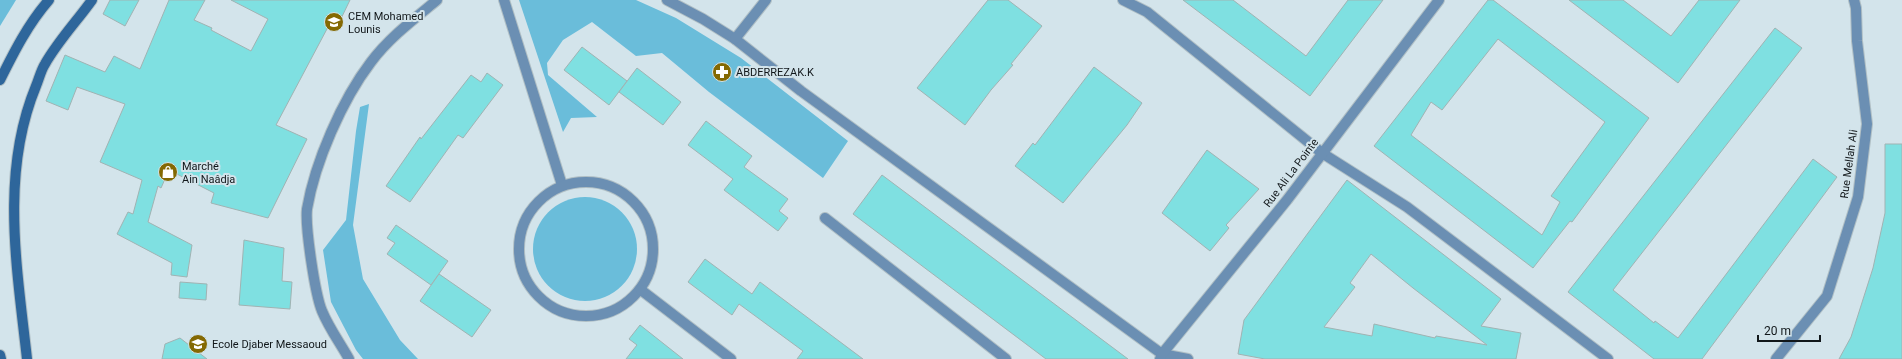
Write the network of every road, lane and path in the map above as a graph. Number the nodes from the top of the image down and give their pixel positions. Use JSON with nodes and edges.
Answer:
{"nodes":[{"id":1,"x":49,"y":0,"type":"edge"},
{"id":2,"x":92,"y":0,"type":"edge"},
{"id":3,"x":437,"y":0,"type":"edge"},
{"id":4,"x":504,"y":0,"type":"edge"},
{"id":5,"x":667,"y":0,"type":"edge"},
{"id":6,"x":766,"y":0,"type":"edge"},
{"id":7,"x":1123,"y":0,"type":"edge"},
{"id":8,"x":1439,"y":0,"type":"edge"},
{"id":9,"x":1854,"y":0,"type":"edge"},
{"id":10,"x":735,"y":39,"type":"junction"},
{"id":11,"x":0,"y":80,"type":"edge"},
{"id":12,"x":1322,"y":153,"type":"junction"},
{"id":13,"x":562,"y":184,"type":"junction"},
{"id":14,"x":825,"y":218,"type":"dead end"},
{"id":15,"x":641,"y":290,"type":"junction"},
{"id":16,"x":0,"y":355,"type":"edge"},
{"id":17,"x":1161,"y":356,"type":"edge"},
{"id":18,"x":1,"y":359,"type":"edge"},
{"id":19,"x":27,"y":359,"type":"edge"},
{"id":20,"x":348,"y":359,"type":"edge"},
{"id":21,"x":731,"y":359,"type":"edge"},
{"id":22,"x":1006,"y":359,"type":"edge"},
{"id":23,"x":1188,"y":359,"type":"edge"},
{"id":24,"x":1608,"y":359,"type":"edge"},
{"id":25,"x":1776,"y":359,"type":"edge"}],
"edges":[{"from":1,"to":11,"type":"main road"},
{"from":2,"to":19,"type":"main road"},
{"from":3,"to":20,"type":"street"},
{"from":4,"to":13,"type":"street"},
{"from":5,"to":10,"type":"street"},
{"from":6,"to":10,"type":"street"},
{"from":7,"to":12,"type":"street"},
{"from":8,"to":12,"type":"street","name":"Rue Ali La Pointe"},
{"from":9,"to":25,"type":"street","name":"Rue Mellah Ali"},
{"from":10,"to":17,"type":"street"},
{"from":12,"to":17,"type":"street","name":"Rue Ali La Pointe"},
{"from":12,"to":24,"type":"street"},
{"from":13,"to":15,"type":"street"},
{"from":13,"to":15,"type":"street"},
{"from":14,"to":22,"type":"street"},
{"from":15,"to":21,"type":"street"},
{"from":16,"to":18,"type":"main road"},
{"from":17,"to":23,"type":"street"}]}
